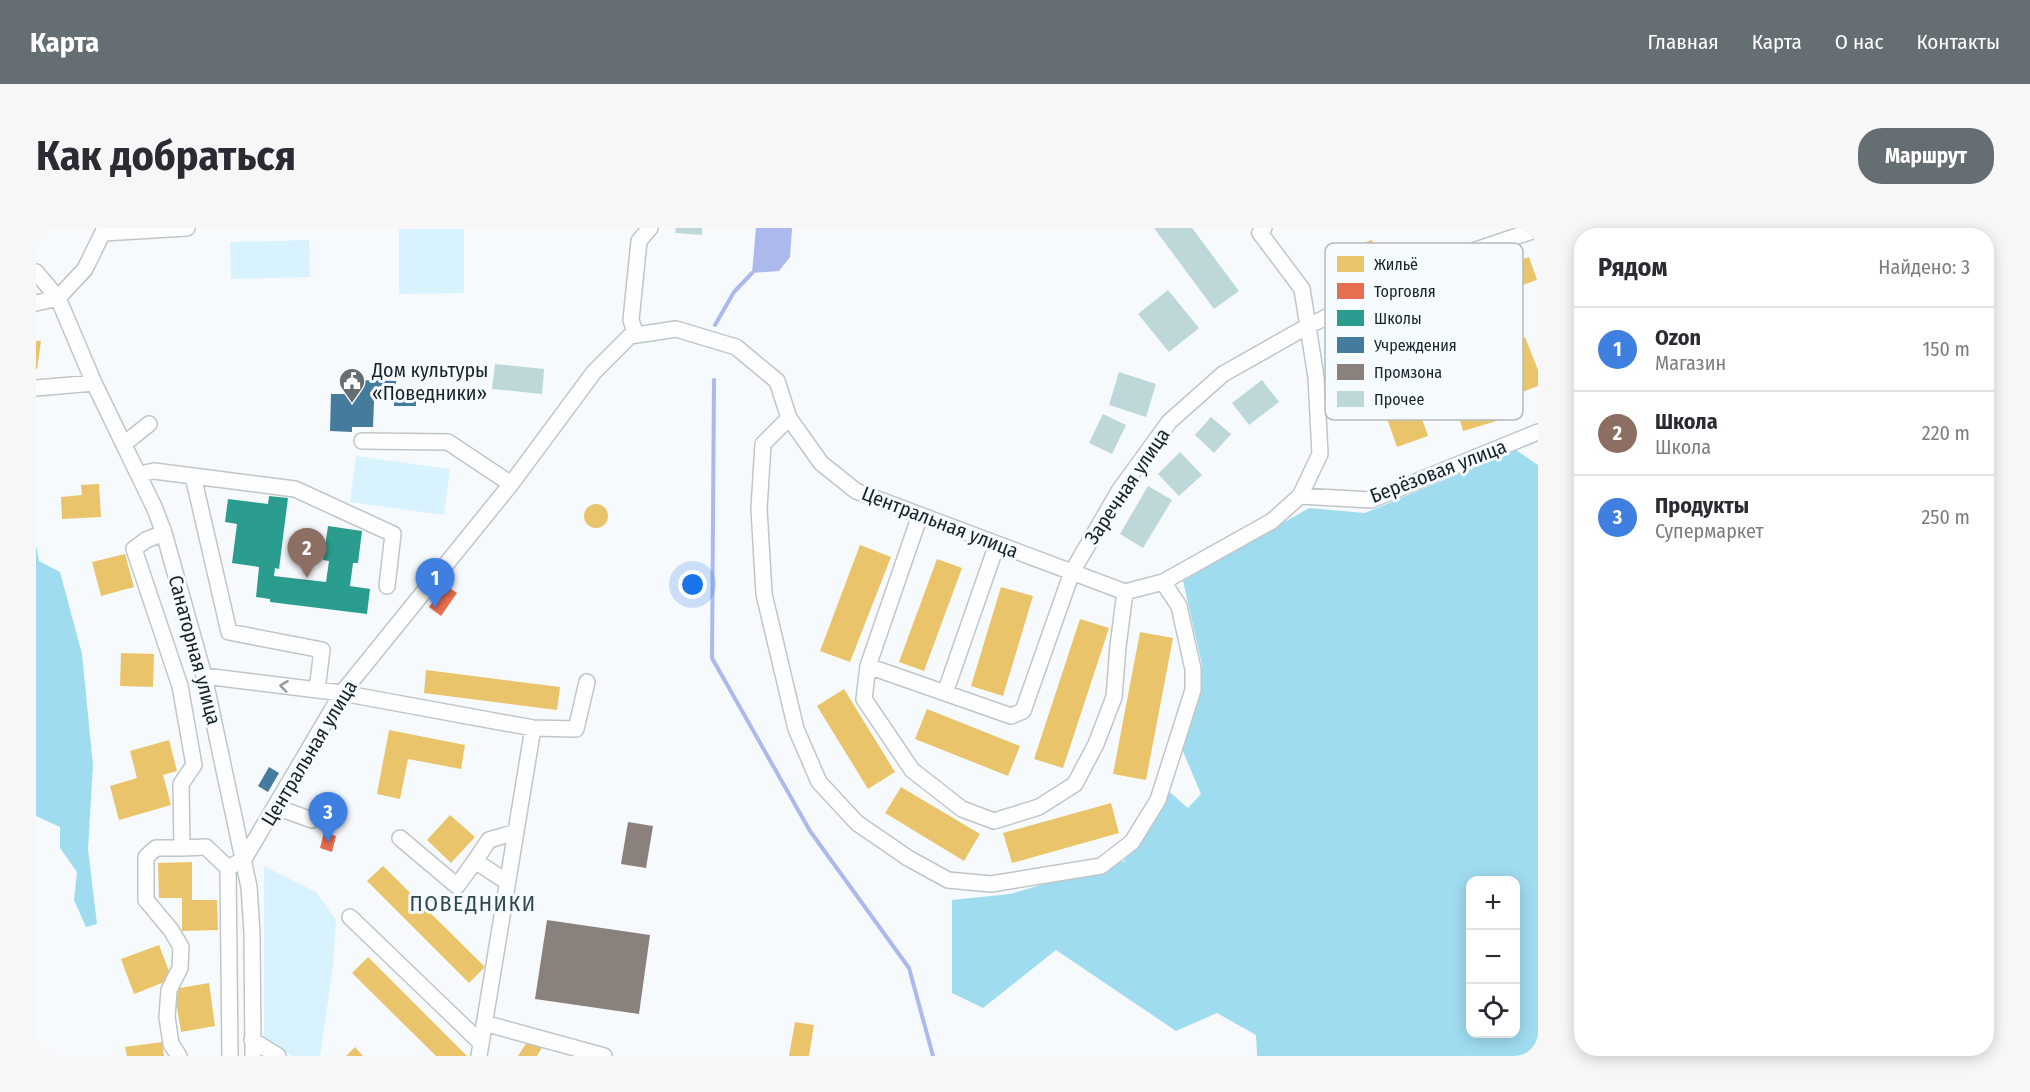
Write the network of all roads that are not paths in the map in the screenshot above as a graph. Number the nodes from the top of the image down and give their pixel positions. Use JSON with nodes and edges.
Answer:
{"nodes":[{"id":1,"x":187,"y":228,"type":"edge"},
{"id":2,"x":650,"y":228,"type":"edge"},
{"id":3,"x":1538,"y":229,"type":"edge"},
{"id":4,"x":104,"y":230,"type":"edge"},
{"id":5,"x":1259,"y":230,"type":"edge"},
{"id":6,"x":1496,"y":243,"type":"edge"},
{"id":7,"x":36,"y":272,"type":"edge"},
{"id":8,"x":58,"y":298,"type":"junction"},
{"id":9,"x":36,"y":303,"type":"edge"},
{"id":10,"x":1325,"y":318,"type":"edge"},
{"id":11,"x":1308,"y":326,"type":"junction"},
{"id":12,"x":636,"y":335,"type":"junction"},
{"id":13,"x":94,"y":383,"type":"junction"},
{"id":14,"x":36,"y":388,"type":"edge"},
{"id":15,"x":789,"y":418,"type":"junction"},
{"id":16,"x":149,"y":424,"type":"dead end"},
{"id":17,"x":1538,"y":432,"type":"edge"},
{"id":18,"x":362,"y":441,"type":"dead end"},
{"id":19,"x":124,"y":444,"type":"junction"},
{"id":20,"x":139,"y":474,"type":"junction"},
{"id":21,"x":193,"y":476,"type":"junction"},
{"id":22,"x":511,"y":484,"type":"junction"},
{"id":23,"x":1300,"y":496,"type":"junction"},
{"id":24,"x":920,"y":515,"type":"junction"},
{"id":25,"x":164,"y":533,"type":"junction"},
{"id":26,"x":997,"y":544,"type":"junction"},
{"id":27,"x":1072,"y":572,"type":"junction"},
{"id":28,"x":1163,"y":582,"type":"junction"},
{"id":29,"x":387,"y":585,"type":"dead end"},
{"id":30,"x":1125,"y":592,"type":"junction"},
{"id":31,"x":868,"y":666,"type":"junction"},
{"id":32,"x":204,"y":676,"type":"junction"},
{"id":33,"x":587,"y":682,"type":"dead end"},
{"id":34,"x":317,"y":690,"type":"junction"},
{"id":35,"x":342,"y":693,"type":"junction"},
{"id":36,"x":945,"y":693,"type":"junction"},
{"id":37,"x":533,"y":728,"type":"junction"},
{"id":38,"x":277,"y":805,"type":"junction"},
{"id":39,"x":312,"y":820,"type":"dead end"},
{"id":40,"x":516,"y":832,"type":"junction"},
{"id":41,"x":400,"y":838,"type":"dead end"},
{"id":42,"x":182,"y":848,"type":"junction"},
{"id":43,"x":244,"y":859,"type":"junction"},
{"id":44,"x":475,"y":861,"type":"junction"},
{"id":45,"x":228,"y":868,"type":"junction"},
{"id":46,"x":507,"y":882,"type":"junction"},
{"id":47,"x":350,"y":917,"type":"dead end"},
{"id":48,"x":484,"y":1023,"type":"junction"},
{"id":49,"x":252,"y":1040,"type":"junction"},
{"id":50,"x":480,"y":1049,"type":"edge"},
{"id":51,"x":178,"y":1056,"type":"edge"},
{"id":52,"x":230,"y":1056,"type":"edge"},
{"id":53,"x":253,"y":1056,"type":"edge"},
{"id":54,"x":278,"y":1056,"type":"edge"},
{"id":55,"x":604,"y":1056,"type":"edge"}],
"edges":[{"from":1,"to":4,"type":"street"},
{"from":2,"to":12,"type":"street"},
{"from":3,"to":6,"type":"street","name":"Заречная улица"},
{"from":4,"to":8,"type":"street"},
{"from":5,"to":11,"type":"street"},
{"from":7,"to":8,"type":"street","name":"Санаторная улица"},
{"from":8,"to":9,"type":"street"},
{"from":8,"to":13,"type":"street","name":"Санаторная улица"},
{"from":10,"to":11,"type":"street","name":"Заречная улица"},
{"from":11,"to":23,"type":"street"},
{"from":11,"to":27,"type":"street","name":"Заречная улица"},
{"from":12,"to":15,"type":"street","name":"Центральная улица"},
{"from":12,"to":22,"type":"street","name":"Центральная улица"},
{"from":13,"to":14,"type":"street"},
{"from":13,"to":19,"type":"street","name":"Санаторная улица"},
{"from":15,"to":24,"type":"street","name":"Центральная улица"},
{"from":15,"to":28,"type":"street"},
{"from":16,"to":19,"type":"street"},
{"from":17,"to":23,"type":"street","name":"Берёзовая улица"},
{"from":18,"to":22,"type":"street"},
{"from":19,"to":20,"type":"street","name":"Санаторная улица"},
{"from":20,"to":21,"type":"street"},
{"from":20,"to":25,"type":"street","name":"Санаторная улица"},
{"from":21,"to":29,"type":"street"},
{"from":21,"to":34,"type":"street"},
{"from":22,"to":35,"type":"street","name":"Центральная улица"},
{"from":23,"to":28,"type":"street"},
{"from":24,"to":26,"type":"street","name":"Центральная улица"},
{"from":24,"to":31,"type":"street"},
{"from":25,"to":32,"type":"street","name":"Санаторная улица"},
{"from":25,"to":42,"type":"street"},
{"from":26,"to":27,"type":"street","name":"Центральная улица"},
{"from":26,"to":36,"type":"street"},
{"from":27,"to":30,"type":"street","name":"Центральная улица"},
{"from":27,"to":36,"type":"street","name":"Заречная улица"},
{"from":28,"to":30,"type":"street"},
{"from":30,"to":31,"type":"street"},
{"from":31,"to":36,"type":"street","name":"Заречная улица"},
{"from":34,"to":32,"type":"street","one_way":true},
{"from":32,"to":43,"type":"street","name":"Санаторная улица"},
{"from":33,"to":37,"type":"street"},
{"from":34,"to":35,"type":"street"},
{"from":35,"to":37,"type":"street"},
{"from":35,"to":38,"type":"street","name":"Центральная улица"},
{"from":37,"to":40,"type":"street"},
{"from":38,"to":39,"type":"street"},
{"from":38,"to":43,"type":"street","name":"Центральная улица"},
{"from":40,"to":44,"type":"street"},
{"from":40,"to":46,"type":"street"},
{"from":41,"to":44,"type":"street"},
{"from":42,"to":45,"type":"street"},
{"from":42,"to":51,"type":"street"},
{"from":43,"to":45,"type":"street"},
{"from":43,"to":49,"type":"street","name":"Санаторная улица"},
{"from":44,"to":46,"type":"street"},
{"from":45,"to":52,"type":"street"},
{"from":46,"to":48,"type":"street"},
{"from":47,"to":50,"type":"street"},
{"from":48,"to":50,"type":"street"},
{"from":48,"to":55,"type":"street"},
{"from":49,"to":53,"type":"street","name":"Санаторная улица"},
{"from":49,"to":54,"type":"street"}]}
